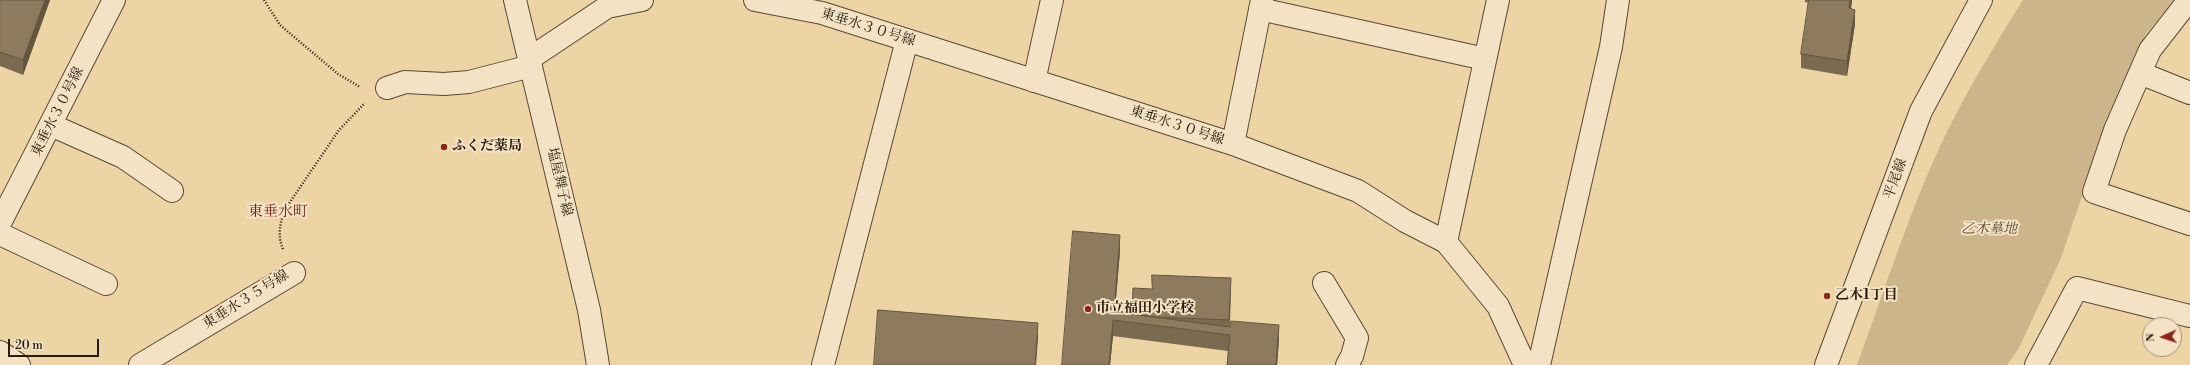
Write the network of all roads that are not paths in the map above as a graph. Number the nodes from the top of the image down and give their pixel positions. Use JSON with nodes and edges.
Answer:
{"nodes":[{"id":1,"x":114,"y":0,"type":"edge"},
{"id":2,"x":515,"y":0,"type":"edge"},
{"id":3,"x":642,"y":0,"type":"edge"},
{"id":4,"x":755,"y":0,"type":"edge"},
{"id":5,"x":1052,"y":0,"type":"edge"},
{"id":6,"x":1498,"y":0,"type":"edge"},
{"id":7,"x":1618,"y":0,"type":"edge"},
{"id":8,"x":1981,"y":0,"type":"edge"},
{"id":9,"x":2189,"y":0,"type":"edge"},
{"id":10,"x":1261,"y":4,"type":"edge"},
{"id":11,"x":907,"y":40,"type":"junction"},
{"id":12,"x":1486,"y":59,"type":"junction"},
{"id":13,"x":530,"y":62,"type":"junction"},
{"id":14,"x":2140,"y":73,"type":"junction"},
{"id":15,"x":1034,"y":81,"type":"junction"},
{"id":16,"x":387,"y":88,"type":"dead end"},
{"id":17,"x":2190,"y":93,"type":"edge"},
{"id":18,"x":51,"y":125,"type":"junction"},
{"id":19,"x":1233,"y":144,"type":"junction"},
{"id":20,"x":172,"y":191,"type":"dead end"},
{"id":21,"x":0,"y":223,"type":"edge"},
{"id":22,"x":2190,"y":224,"type":"edge"},
{"id":23,"x":0,"y":234,"type":"edge"},
{"id":24,"x":1446,"y":242,"type":"junction"},
{"id":25,"x":294,"y":273,"type":"road end"},
{"id":26,"x":1324,"y":283,"type":"dead end"},
{"id":27,"x":106,"y":284,"type":"dead end"},
{"id":28,"x":2190,"y":316,"type":"edge"},
{"id":29,"x":0,"y":352,"type":"edge"},
{"id":30,"x":18,"y":365,"type":"edge"},
{"id":31,"x":140,"y":365,"type":"edge"},
{"id":32,"x":598,"y":365,"type":"edge"},
{"id":33,"x":824,"y":365,"type":"edge"},
{"id":34,"x":1347,"y":365,"type":"edge"},
{"id":35,"x":1524,"y":365,"type":"edge"},
{"id":36,"x":1539,"y":365,"type":"edge"},
{"id":37,"x":1826,"y":365,"type":"edge"},
{"id":38,"x":2036,"y":365,"type":"edge"}],
"edges":[{"from":1,"to":18,"type":"street","name":"東垂水３０号線"},
{"from":2,"to":13,"type":"street","name":"塩屋舞子線"},
{"from":3,"to":13,"type":"street"},
{"from":4,"to":11,"type":"street","name":"東垂水３０号線"},
{"from":5,"to":15,"type":"street"},
{"from":6,"to":12,"type":"street"},
{"from":7,"to":36,"type":"street"},
{"from":8,"to":37,"type":"street","name":"平尾線"},
{"from":9,"to":14,"type":"street"},
{"from":10,"to":12,"type":"street"},
{"from":10,"to":19,"type":"street"},
{"from":11,"to":15,"type":"street","name":"東垂水３０号線"},
{"from":11,"to":33,"type":"street"},
{"from":12,"to":24,"type":"street"},
{"from":13,"to":16,"type":"street"},
{"from":13,"to":32,"type":"street","name":"塩屋舞子線"},
{"from":14,"to":17,"type":"street"},
{"from":14,"to":22,"type":"street"},
{"from":15,"to":19,"type":"street","name":"東垂水３０号線"},
{"from":18,"to":20,"type":"street"},
{"from":18,"to":21,"type":"street","name":"東垂水３０号線"},
{"from":19,"to":24,"type":"street","name":"東垂水３０号線"},
{"from":23,"to":27,"type":"street"},
{"from":24,"to":35,"type":"street","name":"東垂水３０号線"},
{"from":25,"to":31,"type":"street","name":"東垂水３５号線"},
{"from":26,"to":34,"type":"street"},
{"from":28,"to":38,"type":"street"},
{"from":29,"to":30,"type":"street"}]}
